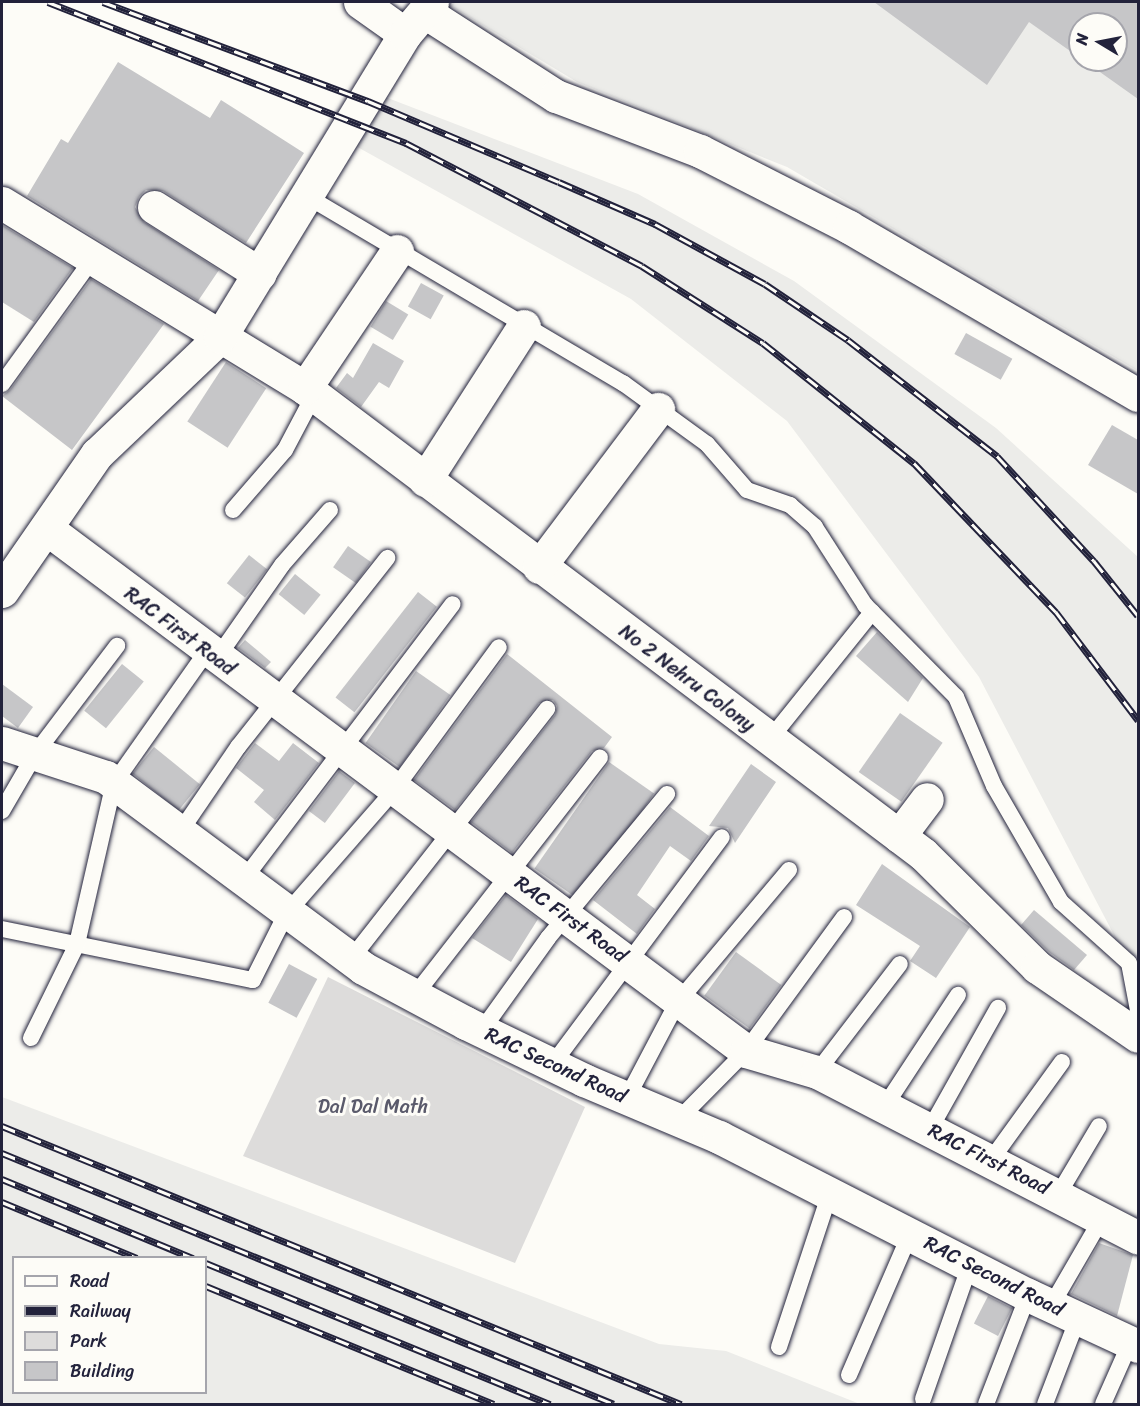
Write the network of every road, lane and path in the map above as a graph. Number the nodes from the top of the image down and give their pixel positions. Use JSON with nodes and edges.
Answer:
{"nodes":[{"id":1,"x":360,"y":2,"type":"edge"},
{"id":2,"x":421,"y":16,"type":"edge"},
{"id":3,"x":308,"y":197,"type":"junction"},
{"id":4,"x":2,"y":203,"type":"edge"},
{"id":5,"x":154,"y":207,"type":"dead end"},
{"id":6,"x":397,"y":251,"type":"junction"},
{"id":7,"x":94,"y":257,"type":"junction"},
{"id":8,"x":260,"y":274,"type":"junction"},
{"id":9,"x":524,"y":326,"type":"junction"},
{"id":10,"x":220,"y":336,"type":"junction"},
{"id":11,"x":2,"y":384,"type":"edge"},
{"id":12,"x":310,"y":392,"type":"junction"},
{"id":13,"x":1138,"y":395,"type":"edge"},
{"id":14,"x":658,"y":409,"type":"junction"},
{"id":15,"x":425,"y":480,"type":"junction"},
{"id":16,"x":232,"y":510,"type":"dead end"},
{"id":17,"x":330,"y":510,"type":"dead end"},
{"id":18,"x":46,"y":528,"type":"junction"},
{"id":19,"x":387,"y":558,"type":"dead end"},
{"id":20,"x":539,"y":567,"type":"junction"},
{"id":21,"x":2,"y":591,"type":"edge"},
{"id":22,"x":453,"y":604,"type":"dead end"},
{"id":23,"x":872,"y":612,"type":"junction"},
{"id":24,"x":117,"y":646,"type":"dead end"},
{"id":25,"x":500,"y":647,"type":"dead end"},
{"id":26,"x":212,"y":655,"type":"junction"},
{"id":27,"x":276,"y":702,"type":"junction"},
{"id":28,"x":547,"y":708,"type":"dead end"},
{"id":29,"x":770,"y":739,"type":"junction"},
{"id":30,"x":2,"y":743,"type":"edge"},
{"id":31,"x":342,"y":749,"type":"junction"},
{"id":32,"x":35,"y":754,"type":"junction"},
{"id":33,"x":600,"y":756,"type":"dead end"},
{"id":34,"x":114,"y":783,"type":"junction"},
{"id":35,"x":394,"y":790,"type":"junction"},
{"id":36,"x":667,"y":794,"type":"dead end"},
{"id":37,"x":927,"y":799,"type":"dead end"},
{"id":38,"x":2,"y":811,"type":"edge"},
{"id":39,"x":180,"y":832,"type":"junction"},
{"id":40,"x":451,"y":832,"type":"junction"},
{"id":41,"x":899,"y":836,"type":"junction"},
{"id":42,"x":722,"y":837,"type":"dead end"},
{"id":43,"x":789,"y":870,"type":"dead end"},
{"id":44,"x":509,"y":874,"type":"junction"},
{"id":45,"x":244,"y":879,"type":"junction"},
{"id":46,"x":286,"y":914,"type":"junction"},
{"id":47,"x":567,"y":916,"type":"junction"},
{"id":48,"x":844,"y":917,"type":"dead end"},
{"id":49,"x":2,"y":928,"type":"edge"},
{"id":50,"x":77,"y":944,"type":"junction"},
{"id":51,"x":351,"y":959,"type":"junction"},
{"id":52,"x":628,"y":959,"type":"junction"},
{"id":53,"x":900,"y":964,"type":"dead end"},
{"id":54,"x":415,"y":995,"type":"junction"},
{"id":55,"x":958,"y":995,"type":"dead end"},
{"id":56,"x":677,"y":1003,"type":"junction"},
{"id":57,"x":998,"y":1008,"type":"dead end"},
{"id":58,"x":1138,"y":1010,"type":"edge"},
{"id":59,"x":482,"y":1030,"type":"junction"},
{"id":60,"x":1138,"y":1036,"type":"edge"},
{"id":61,"x":31,"y":1038,"type":"dead end"},
{"id":62,"x":746,"y":1051,"type":"junction"},
{"id":63,"x":1062,"y":1062,"type":"dead end"},
{"id":64,"x":552,"y":1065,"type":"junction"},
{"id":65,"x":817,"y":1072,"type":"junction"},
{"id":66,"x":627,"y":1098,"type":"junction"},
{"id":67,"x":885,"y":1106,"type":"junction"},
{"id":68,"x":678,"y":1119,"type":"junction"},
{"id":69,"x":1099,"y":1126,"type":"dead end"},
{"id":70,"x":930,"y":1129,"type":"junction"},
{"id":71,"x":991,"y":1160,"type":"junction"},
{"id":72,"x":830,"y":1193,"type":"junction"},
{"id":73,"x":1058,"y":1195,"type":"junction"},
{"id":74,"x":1102,"y":1218,"type":"junction"},
{"id":75,"x":910,"y":1234,"type":"junction"},
{"id":76,"x":1138,"y":1239,"type":"edge"},
{"id":77,"x":969,"y":1265,"type":"junction"},
{"id":78,"x":1052,"y":1306,"type":"junction"},
{"id":79,"x":1134,"y":1344,"type":"edge"},
{"id":80,"x":779,"y":1347,"type":"dead end"},
{"id":81,"x":849,"y":1375,"type":"dead end"},
{"id":82,"x":923,"y":1399,"type":"dead end"},
{"id":83,"x":986,"y":1404,"type":"edge"},
{"id":84,"x":1045,"y":1404,"type":"edge"},
{"id":85,"x":1103,"y":1404,"type":"edge"}],
"edges":[{"from":1,"to":2,"type":"street"},
{"from":2,"to":3,"type":"street"},
{"from":2,"to":13,"type":"street"},
{"from":3,"to":6,"type":"lane"},
{"from":3,"to":8,"type":"street"},
{"from":4,"to":7,"type":"street","name":"No 2 Nehru Colony"},
{"from":5,"to":8,"type":"street"},
{"from":6,"to":9,"type":"lane"},
{"from":6,"to":12,"type":"street"},
{"from":7,"to":10,"type":"street","name":"No 2 Nehru Colony"},
{"from":7,"to":11,"type":"lane"},
{"from":8,"to":10,"type":"street"},
{"from":9,"to":14,"type":"lane"},
{"from":9,"to":15,"type":"street"},
{"from":10,"to":12,"type":"street","name":"No 2 Nehru Colony"},
{"from":10,"to":18,"type":"street"},
{"from":12,"to":15,"type":"street","name":"No 2 Nehru Colony"},
{"from":12,"to":16,"type":"lane"},
{"from":14,"to":20,"type":"street"},
{"from":14,"to":23,"type":"lane"},
{"from":15,"to":20,"type":"street","name":"No 2 Nehru Colony"},
{"from":17,"to":26,"type":"lane"},
{"from":18,"to":21,"type":"street"},
{"from":18,"to":26,"type":"street","name":"RAC First Road"},
{"from":19,"to":27,"type":"lane"},
{"from":20,"to":29,"type":"street","name":"No 2 Nehru Colony"},
{"from":22,"to":31,"type":"lane"},
{"from":23,"to":29,"type":"lane"},
{"from":23,"to":58,"type":"lane"},
{"from":24,"to":32,"type":"lane"},
{"from":25,"to":35,"type":"lane"},
{"from":26,"to":27,"type":"street","name":"RAC First Road"},
{"from":26,"to":34,"type":"lane"},
{"from":27,"to":31,"type":"street","name":"RAC First Road"},
{"from":27,"to":39,"type":"lane"},
{"from":28,"to":40,"type":"lane"},
{"from":29,"to":41,"type":"street","name":"No 2 Nehru Colony"},
{"from":30,"to":32,"type":"street","name":"RAC Second Road"},
{"from":31,"to":35,"type":"street","name":"RAC First Road"},
{"from":31,"to":45,"type":"lane"},
{"from":32,"to":34,"type":"street","name":"RAC Second Road"},
{"from":32,"to":38,"type":"lane"},
{"from":33,"to":44,"type":"lane"},
{"from":34,"to":39,"type":"street","name":"RAC Second Road"},
{"from":34,"to":50,"type":"lane"},
{"from":35,"to":40,"type":"street","name":"RAC First Road"},
{"from":35,"to":46,"type":"lane"},
{"from":36,"to":47,"type":"lane"},
{"from":37,"to":41,"type":"street"},
{"from":39,"to":45,"type":"street","name":"RAC Second Road"},
{"from":40,"to":44,"type":"street","name":"RAC First Road"},
{"from":40,"to":51,"type":"lane"},
{"from":41,"to":60,"type":"street","name":"No 2 Nehru Colony"},
{"from":42,"to":52,"type":"lane"},
{"from":43,"to":56,"type":"lane"},
{"from":44,"to":47,"type":"street","name":"RAC First Road"},
{"from":44,"to":54,"type":"lane"},
{"from":45,"to":46,"type":"street","name":"RAC Second Road"},
{"from":46,"to":50,"type":"lane"},
{"from":46,"to":51,"type":"street","name":"RAC Second Road"},
{"from":47,"to":52,"type":"street","name":"RAC First Road"},
{"from":47,"to":59,"type":"lane"},
{"from":48,"to":62,"type":"lane"},
{"from":49,"to":50,"type":"lane"},
{"from":50,"to":61,"type":"lane"},
{"from":51,"to":54,"type":"street","name":"RAC Second Road"},
{"from":52,"to":56,"type":"street","name":"RAC First Road"},
{"from":52,"to":64,"type":"lane"},
{"from":53,"to":65,"type":"lane"},
{"from":54,"to":59,"type":"street","name":"RAC Second Road"},
{"from":55,"to":67,"type":"lane"},
{"from":56,"to":62,"type":"street","name":"RAC First Road"},
{"from":56,"to":66,"type":"lane"},
{"from":57,"to":70,"type":"lane"},
{"from":59,"to":64,"type":"street","name":"RAC Second Road"},
{"from":62,"to":65,"type":"street","name":"RAC First Road"},
{"from":62,"to":68,"type":"lane"},
{"from":63,"to":71,"type":"lane"},
{"from":64,"to":66,"type":"street","name":"RAC Second Road"},
{"from":65,"to":67,"type":"street","name":"RAC First Road"},
{"from":66,"to":68,"type":"street","name":"RAC Second Road"},
{"from":67,"to":70,"type":"street","name":"RAC First Road"},
{"from":68,"to":72,"type":"street","name":"RAC Second Road"},
{"from":69,"to":73,"type":"lane"},
{"from":70,"to":71,"type":"street","name":"RAC First Road"},
{"from":71,"to":73,"type":"street","name":"RAC First Road"},
{"from":72,"to":75,"type":"street","name":"RAC Second Road"},
{"from":72,"to":80,"type":"lane"},
{"from":73,"to":74,"type":"street","name":"RAC First Road"},
{"from":74,"to":76,"type":"street","name":"RAC First Road"},
{"from":74,"to":78,"type":"lane"},
{"from":75,"to":77,"type":"street","name":"RAC Second Road"},
{"from":75,"to":81,"type":"lane"},
{"from":77,"to":78,"type":"street","name":"RAC Second Road"},
{"from":77,"to":82,"type":"lane"},
{"from":78,"to":79,"type":"street","name":"RAC Second Road"},
{"from":78,"to":83,"type":"lane"},
{"from":78,"to":84,"type":"lane"},
{"from":79,"to":85,"type":"lane"}]}
